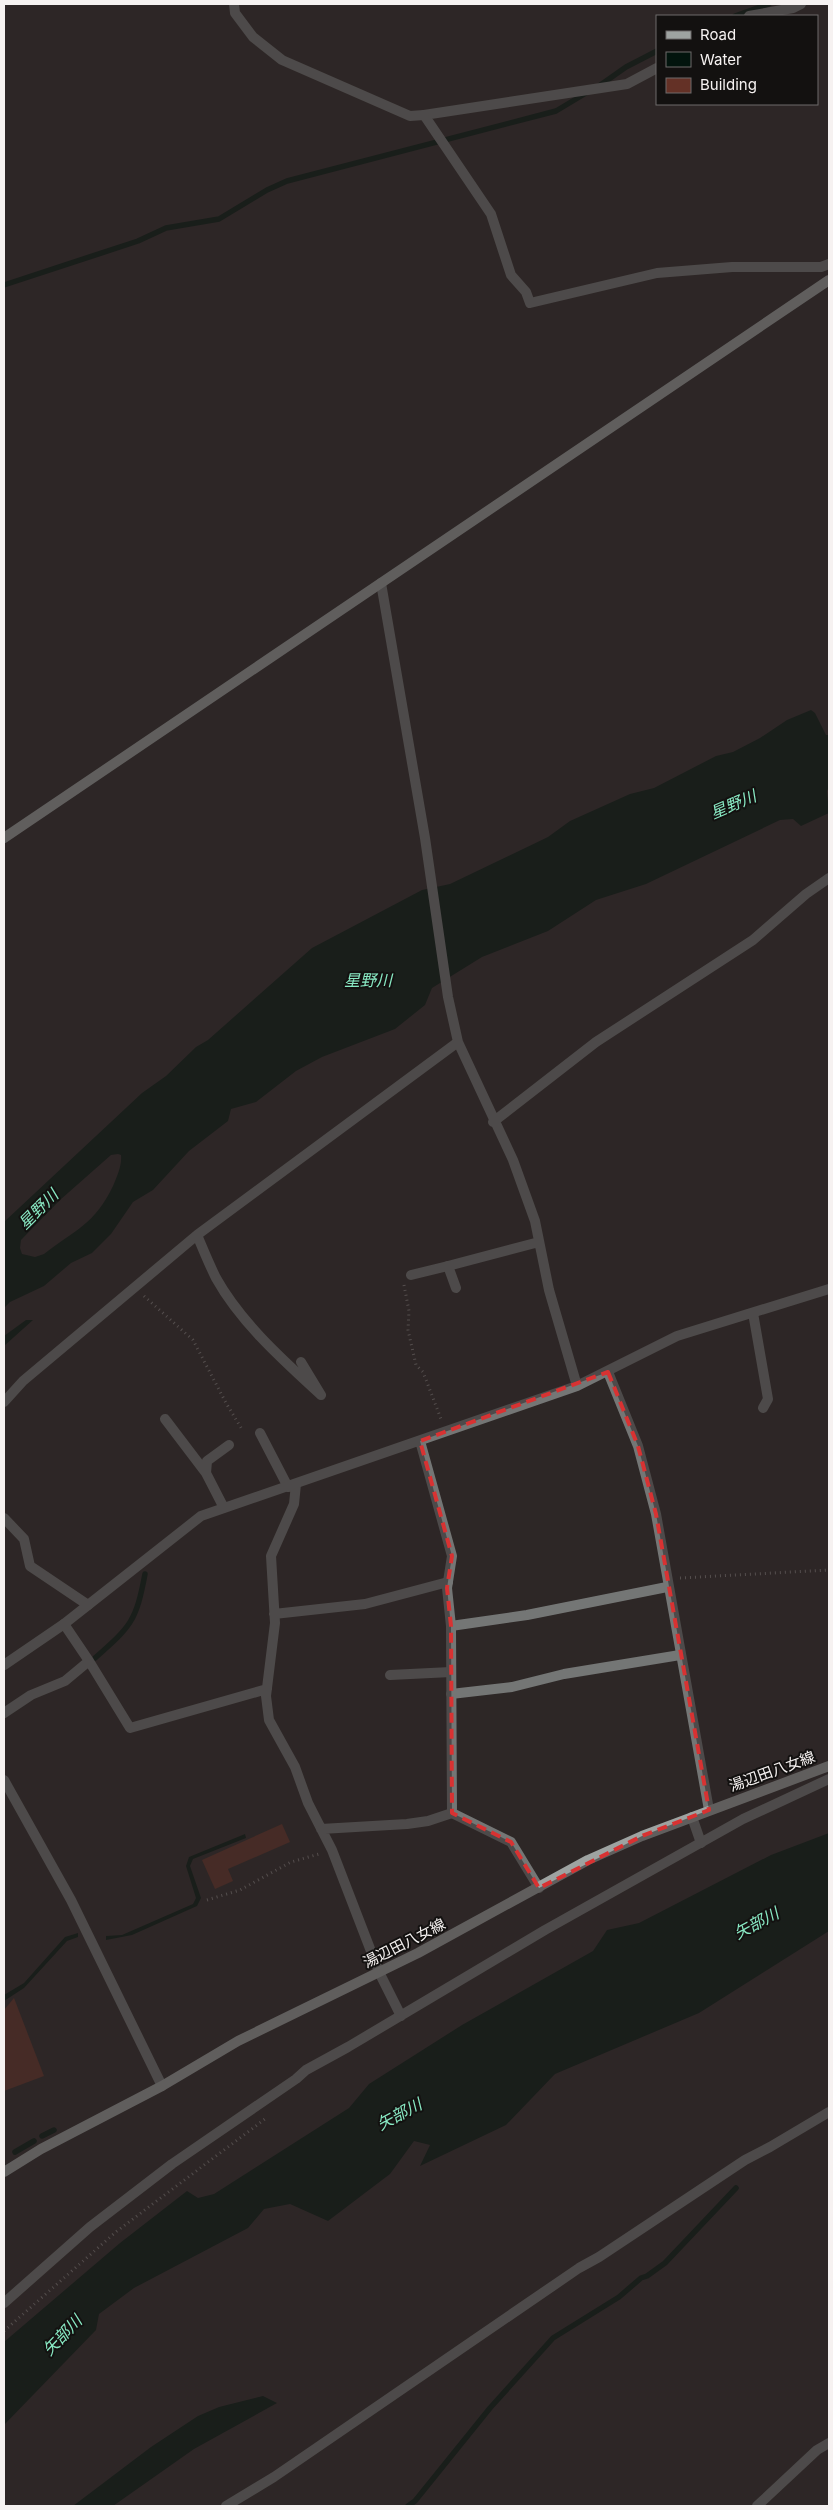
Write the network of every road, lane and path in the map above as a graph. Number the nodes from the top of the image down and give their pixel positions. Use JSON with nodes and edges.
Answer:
{"nodes":[{"id":1,"x":234,"y":4,"type":"edge"},
{"id":2,"x":801,"y":4,"type":"edge"},
{"id":3,"x":754,"y":15,"type":"edge"},
{"id":4,"x":656,"y":69,"type":"edge"},
{"id":5,"x":424,"y":115,"type":"junction"},
{"id":6,"x":829,"y":264,"type":"edge"},
{"id":7,"x":829,"y":280,"type":"edge"},
{"id":8,"x":381,"y":583,"type":"junction"},
{"id":9,"x":4,"y":838,"type":"edge"},
{"id":10,"x":829,"y":878,"type":"edge"},
{"id":11,"x":458,"y":1042,"type":"junction"},
{"id":12,"x":493,"y":1122,"type":"junction"},
{"id":13,"x":197,"y":1235,"type":"junction"},
{"id":14,"x":540,"y":1242,"type":"junction"},
{"id":15,"x":448,"y":1266,"type":"junction"},
{"id":16,"x":411,"y":1275,"type":"joint"},
{"id":17,"x":134,"y":1288,"type":"junction"},
{"id":18,"x":456,"y":1288,"type":"dead end"},
{"id":19,"x":829,"y":1289,"type":"edge"},
{"id":20,"x":753,"y":1313,"type":"junction"},
{"id":21,"x":301,"y":1362,"type":"dead end"},
{"id":22,"x":608,"y":1372,"type":"junction"},
{"id":23,"x":576,"y":1386,"type":"junction"},
{"id":24,"x":4,"y":1402,"type":"edge"},
{"id":25,"x":763,"y":1408,"type":"dead end"},
{"id":26,"x":165,"y":1418,"type":"dead end"},
{"id":27,"x":243,"y":1431,"type":"dead end"},
{"id":28,"x":446,"y":1432,"type":"junction"},
{"id":29,"x":260,"y":1433,"type":"dead end"},
{"id":30,"x":420,"y":1441,"type":"junction"},
{"id":31,"x":229,"y":1445,"type":"dead end"},
{"id":32,"x":206,"y":1473,"type":"junction"},
{"id":33,"x":292,"y":1486,"type":"junction"},
{"id":34,"x":224,"y":1508,"type":"junction"},
{"id":35,"x":4,"y":1518,"type":"edge"},
{"id":36,"x":829,"y":1570,"type":"edge"},
{"id":37,"x":448,"y":1582,"type":"junction"},
{"id":38,"x":666,"y":1583,"type":"junction"},
{"id":39,"x":88,"y":1605,"type":"junction"},
{"id":40,"x":274,"y":1614,"type":"junction"},
{"id":41,"x":64,"y":1624,"type":"junction"},
{"id":42,"x":451,"y":1626,"type":"junction"},
{"id":43,"x":680,"y":1655,"type":"junction"},
{"id":44,"x":88,"y":1661,"type":"junction"},
{"id":45,"x":4,"y":1665,"type":"edge"},
{"id":46,"x":451,"y":1672,"type":"junction"},
{"id":47,"x":390,"y":1675,"type":"dead end"},
{"id":48,"x":267,"y":1689,"type":"junction"},
{"id":49,"x":451,"y":1694,"type":"junction"},
{"id":50,"x":4,"y":1713,"type":"edge"},
{"id":51,"x":829,"y":1766,"type":"edge"},
{"id":52,"x":829,"y":1779,"type":"edge"},
{"id":53,"x":4,"y":1780,"type":"edge"},
{"id":54,"x":709,"y":1810,"type":"junction"},
{"id":55,"x":452,"y":1813,"type":"junction"},
{"id":56,"x":692,"y":1817,"type":"junction"},
{"id":57,"x":321,"y":1829,"type":"junction"},
{"id":58,"x":701,"y":1843,"type":"junction"},
{"id":59,"x":332,"y":1850,"type":"junction"},
{"id":60,"x":539,"y":1888,"type":"junction"},
{"id":61,"x":207,"y":1900,"type":"dead end"},
{"id":62,"x":379,"y":1972,"type":"junction"},
{"id":63,"x":401,"y":2016,"type":"junction"},
{"id":64,"x":162,"y":2086,"type":"junction"},
{"id":65,"x":829,"y":2112,"type":"edge"},
{"id":66,"x":268,"y":2116,"type":"dead end"},
{"id":67,"x":4,"y":2172,"type":"edge"},
{"id":68,"x":4,"y":2303,"type":"edge"},
{"id":69,"x":4,"y":2331,"type":"edge"},
{"id":70,"x":829,"y":2443,"type":"edge"},
{"id":71,"x":226,"y":2506,"type":"edge"},
{"id":72,"x":756,"y":2506,"type":"edge"}],
"edges":[{"from":1,"to":5,"type":"street"},
{"from":2,"to":3,"type":"street"},
{"from":4,"to":5,"type":"street"},
{"from":5,"to":6,"type":"street"},
{"from":7,"to":8,"type":"street"},
{"from":8,"to":9,"type":"street"},
{"from":8,"to":11,"type":"street"},
{"from":10,"to":12,"type":"street"},
{"from":11,"to":12,"type":"street"},
{"from":11,"to":13,"type":"street"},
{"from":12,"to":14,"type":"street"},
{"from":13,"to":17,"type":"street"},
{"from":13,"to":21,"type":"street"},
{"from":14,"to":15,"type":"street"},
{"from":14,"to":23,"type":"street"},
{"from":15,"to":16,"type":"street"},
{"from":15,"to":18,"type":"street"},
{"from":16,"to":28,"type":"path"},
{"from":17,"to":24,"type":"street"},
{"from":17,"to":27,"type":"path"},
{"from":19,"to":20,"type":"street"},
{"from":20,"to":22,"type":"street"},
{"from":20,"to":25,"type":"street"},
{"from":22,"to":23,"type":"street"},
{"from":22,"to":38,"type":"street"},
{"from":23,"to":28,"type":"street"},
{"from":26,"to":32,"type":"street"},
{"from":28,"to":30,"type":"street"},
{"from":29,"to":33,"type":"street"},
{"from":30,"to":33,"type":"street"},
{"from":30,"to":37,"type":"street"},
{"from":31,"to":32,"type":"street"},
{"from":32,"to":34,"type":"street"},
{"from":33,"to":34,"type":"street"},
{"from":33,"to":40,"type":"street"},
{"from":34,"to":39,"type":"street"},
{"from":35,"to":39,"type":"street"},
{"from":36,"to":38,"type":"path"},
{"from":37,"to":40,"type":"street"},
{"from":37,"to":42,"type":"street"},
{"from":38,"to":42,"type":"street"},
{"from":38,"to":43,"type":"street"},
{"from":39,"to":41,"type":"street"},
{"from":40,"to":48,"type":"street"},
{"from":41,"to":44,"type":"street"},
{"from":41,"to":45,"type":"street"},
{"from":42,"to":46,"type":"street"},
{"from":43,"to":49,"type":"street"},
{"from":43,"to":54,"type":"street"},
{"from":44,"to":48,"type":"street"},
{"from":44,"to":50,"type":"street"},
{"from":46,"to":47,"type":"street"},
{"from":46,"to":49,"type":"street"},
{"from":48,"to":57,"type":"street"},
{"from":49,"to":55,"type":"street"},
{"from":51,"to":54,"type":"street","name":"湯辺田八女線"},
{"from":52,"to":58,"type":"street"},
{"from":53,"to":64,"type":"street"},
{"from":54,"to":56,"type":"street","name":"湯辺田八女線"},
{"from":55,"to":57,"type":"street"},
{"from":55,"to":60,"type":"street"},
{"from":56,"to":58,"type":"street"},
{"from":56,"to":60,"type":"street","name":"湯辺田八女線"},
{"from":57,"to":59,"type":"street"},
{"from":58,"to":63,"type":"street"},
{"from":59,"to":61,"type":"path"},
{"from":59,"to":62,"type":"street"},
{"from":60,"to":62,"type":"street","name":"湯辺田八女線"},
{"from":62,"to":63,"type":"street"},
{"from":62,"to":64,"type":"street","name":"湯辺田八女線"},
{"from":63,"to":68,"type":"street"},
{"from":64,"to":67,"type":"street","name":"湯辺田八女線"},
{"from":65,"to":71,"type":"street"},
{"from":66,"to":69,"type":"path"},
{"from":70,"to":72,"type":"street"}]}
